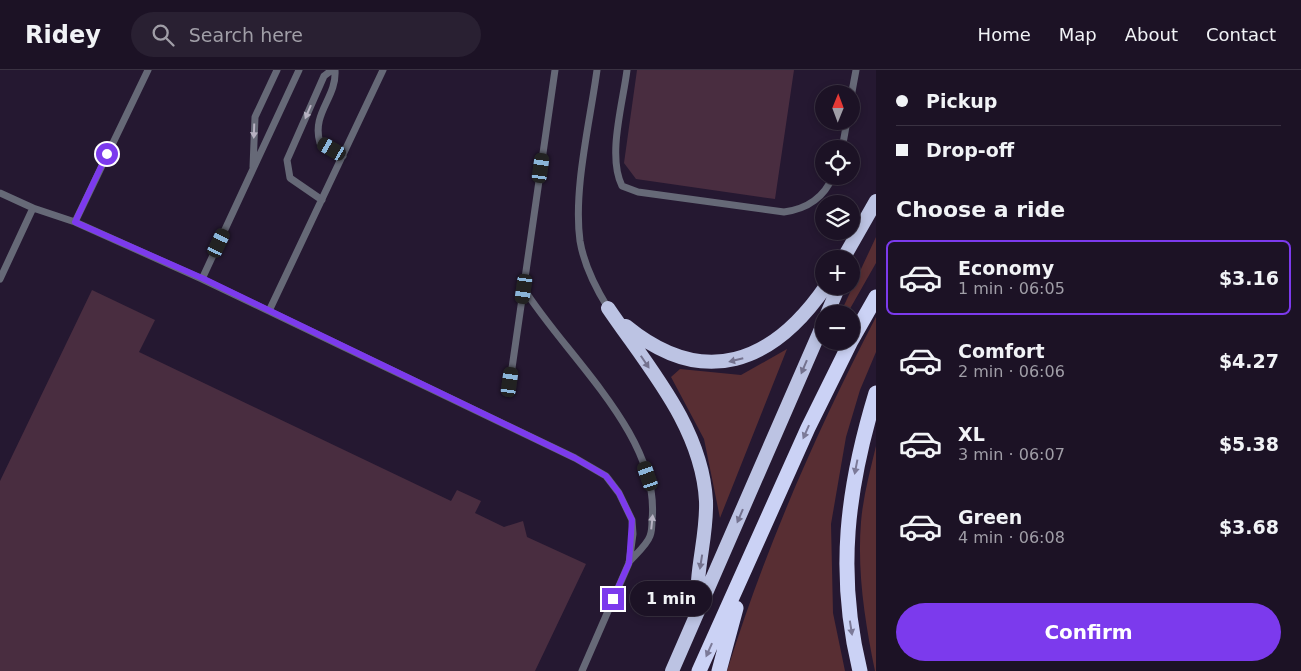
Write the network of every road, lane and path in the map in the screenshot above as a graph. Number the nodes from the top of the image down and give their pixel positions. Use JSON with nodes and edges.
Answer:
{"nodes":[{"id":1,"x":148,"y":70,"type":"edge"},
{"id":2,"x":277,"y":70,"type":"edge"},
{"id":3,"x":299,"y":70,"type":"edge"},
{"id":4,"x":333,"y":70,"type":"edge"},
{"id":5,"x":383,"y":70,"type":"edge"},
{"id":6,"x":555,"y":70,"type":"edge"},
{"id":7,"x":597,"y":70,"type":"edge"},
{"id":8,"x":627,"y":70,"type":"edge"},
{"id":9,"x":856,"y":70,"type":"edge"},
{"id":10,"x":853,"y":85,"type":"edge"},
{"id":11,"x":343,"y":156,"type":"junction"},
{"id":12,"x":253,"y":171,"type":"junction"},
{"id":13,"x":826,"y":185,"type":"edge"},
{"id":14,"x":0,"y":193,"type":"edge"},
{"id":15,"x":322,"y":200,"type":"junction"},
{"id":16,"x":876,"y":201,"type":"edge"},
{"id":17,"x":33,"y":208,"type":"junction"},
{"id":18,"x":75,"y":222,"type":"junction"},
{"id":19,"x":848,"y":250,"type":"edge"},
{"id":20,"x":855,"y":250,"type":"edge"},
{"id":21,"x":202,"y":278,"type":"junction"},
{"id":22,"x":0,"y":279,"type":"edge"},
{"id":23,"x":524,"y":289,"type":"junction"},
{"id":24,"x":819,"y":295,"type":"edge"},
{"id":25,"x":876,"y":297,"type":"edge"},
{"id":26,"x":608,"y":308,"type":"junction"},
{"id":27,"x":270,"y":311,"type":"junction"},
{"id":28,"x":860,"y":325,"type":"edge"},
{"id":29,"x":815,"y":343,"type":"edge"},
{"id":30,"x":846,"y":350,"type":"edge"},
{"id":31,"x":510,"y":382,"type":"dead end"},
{"id":32,"x":876,"y":393,"type":"edge"},
{"id":33,"x":876,"y":398,"type":"edge"},
{"id":34,"x":868,"y":420,"type":"junction"},
{"id":35,"x":750,"y":558,"type":"junction"},
{"id":36,"x":629,"y":563,"type":"junction"},
{"id":37,"x":700,"y":609,"type":"junction"},
{"id":38,"x":582,"y":671,"type":"edge"},
{"id":39,"x":672,"y":671,"type":"edge"},
{"id":40,"x":699,"y":671,"type":"edge"},
{"id":41,"x":719,"y":671,"type":"edge"},
{"id":42,"x":860,"y":671,"type":"edge"}],
"edges":[{"from":1,"to":18,"type":"lane"},
{"from":2,"to":12,"type":"lane","one_way":true},
{"from":3,"to":12,"type":"lane"},
{"from":4,"to":11,"type":"lane"},
{"from":4,"to":15,"type":"lane","one_way":true},
{"from":5,"to":11,"type":"lane"},
{"from":6,"to":23,"type":"lane"},
{"from":7,"to":26,"type":"lane"},
{"from":8,"to":13,"type":"lane"},
{"from":9,"to":10,"type":"lane"},
{"from":11,"to":15,"type":"lane"},
{"from":12,"to":21,"type":"lane"},
{"from":14,"to":17,"type":"lane"},
{"from":15,"to":27,"type":"lane"},
{"from":16,"to":19,"type":"highway"},
{"from":16,"to":20,"type":"highway"},
{"from":17,"to":18,"type":"lane"},
{"from":17,"to":22,"type":"lane"},
{"from":18,"to":21,"type":"lane"},
{"from":21,"to":27,"type":"lane"},
{"from":23,"to":31,"type":"lane"},
{"from":36,"to":23,"type":"lane","one_way":true},
{"from":24,"to":26,"type":"highway","one_way":true},
{"from":25,"to":28,"type":"highway"},
{"from":26,"to":37,"type":"highway","one_way":true},
{"from":27,"to":36,"type":"lane"},
{"from":29,"to":37,"type":"highway","one_way":true},
{"from":30,"to":35,"type":"highway","one_way":true},
{"from":32,"to":34,"type":"highway"},
{"from":33,"to":34,"type":"highway"},
{"from":34,"to":42,"type":"highway","one_way":true},
{"from":35,"to":40,"type":"highway","one_way":true},
{"from":35,"to":41,"type":"highway"},
{"from":36,"to":38,"type":"lane"},
{"from":37,"to":39,"type":"highway"}]}
